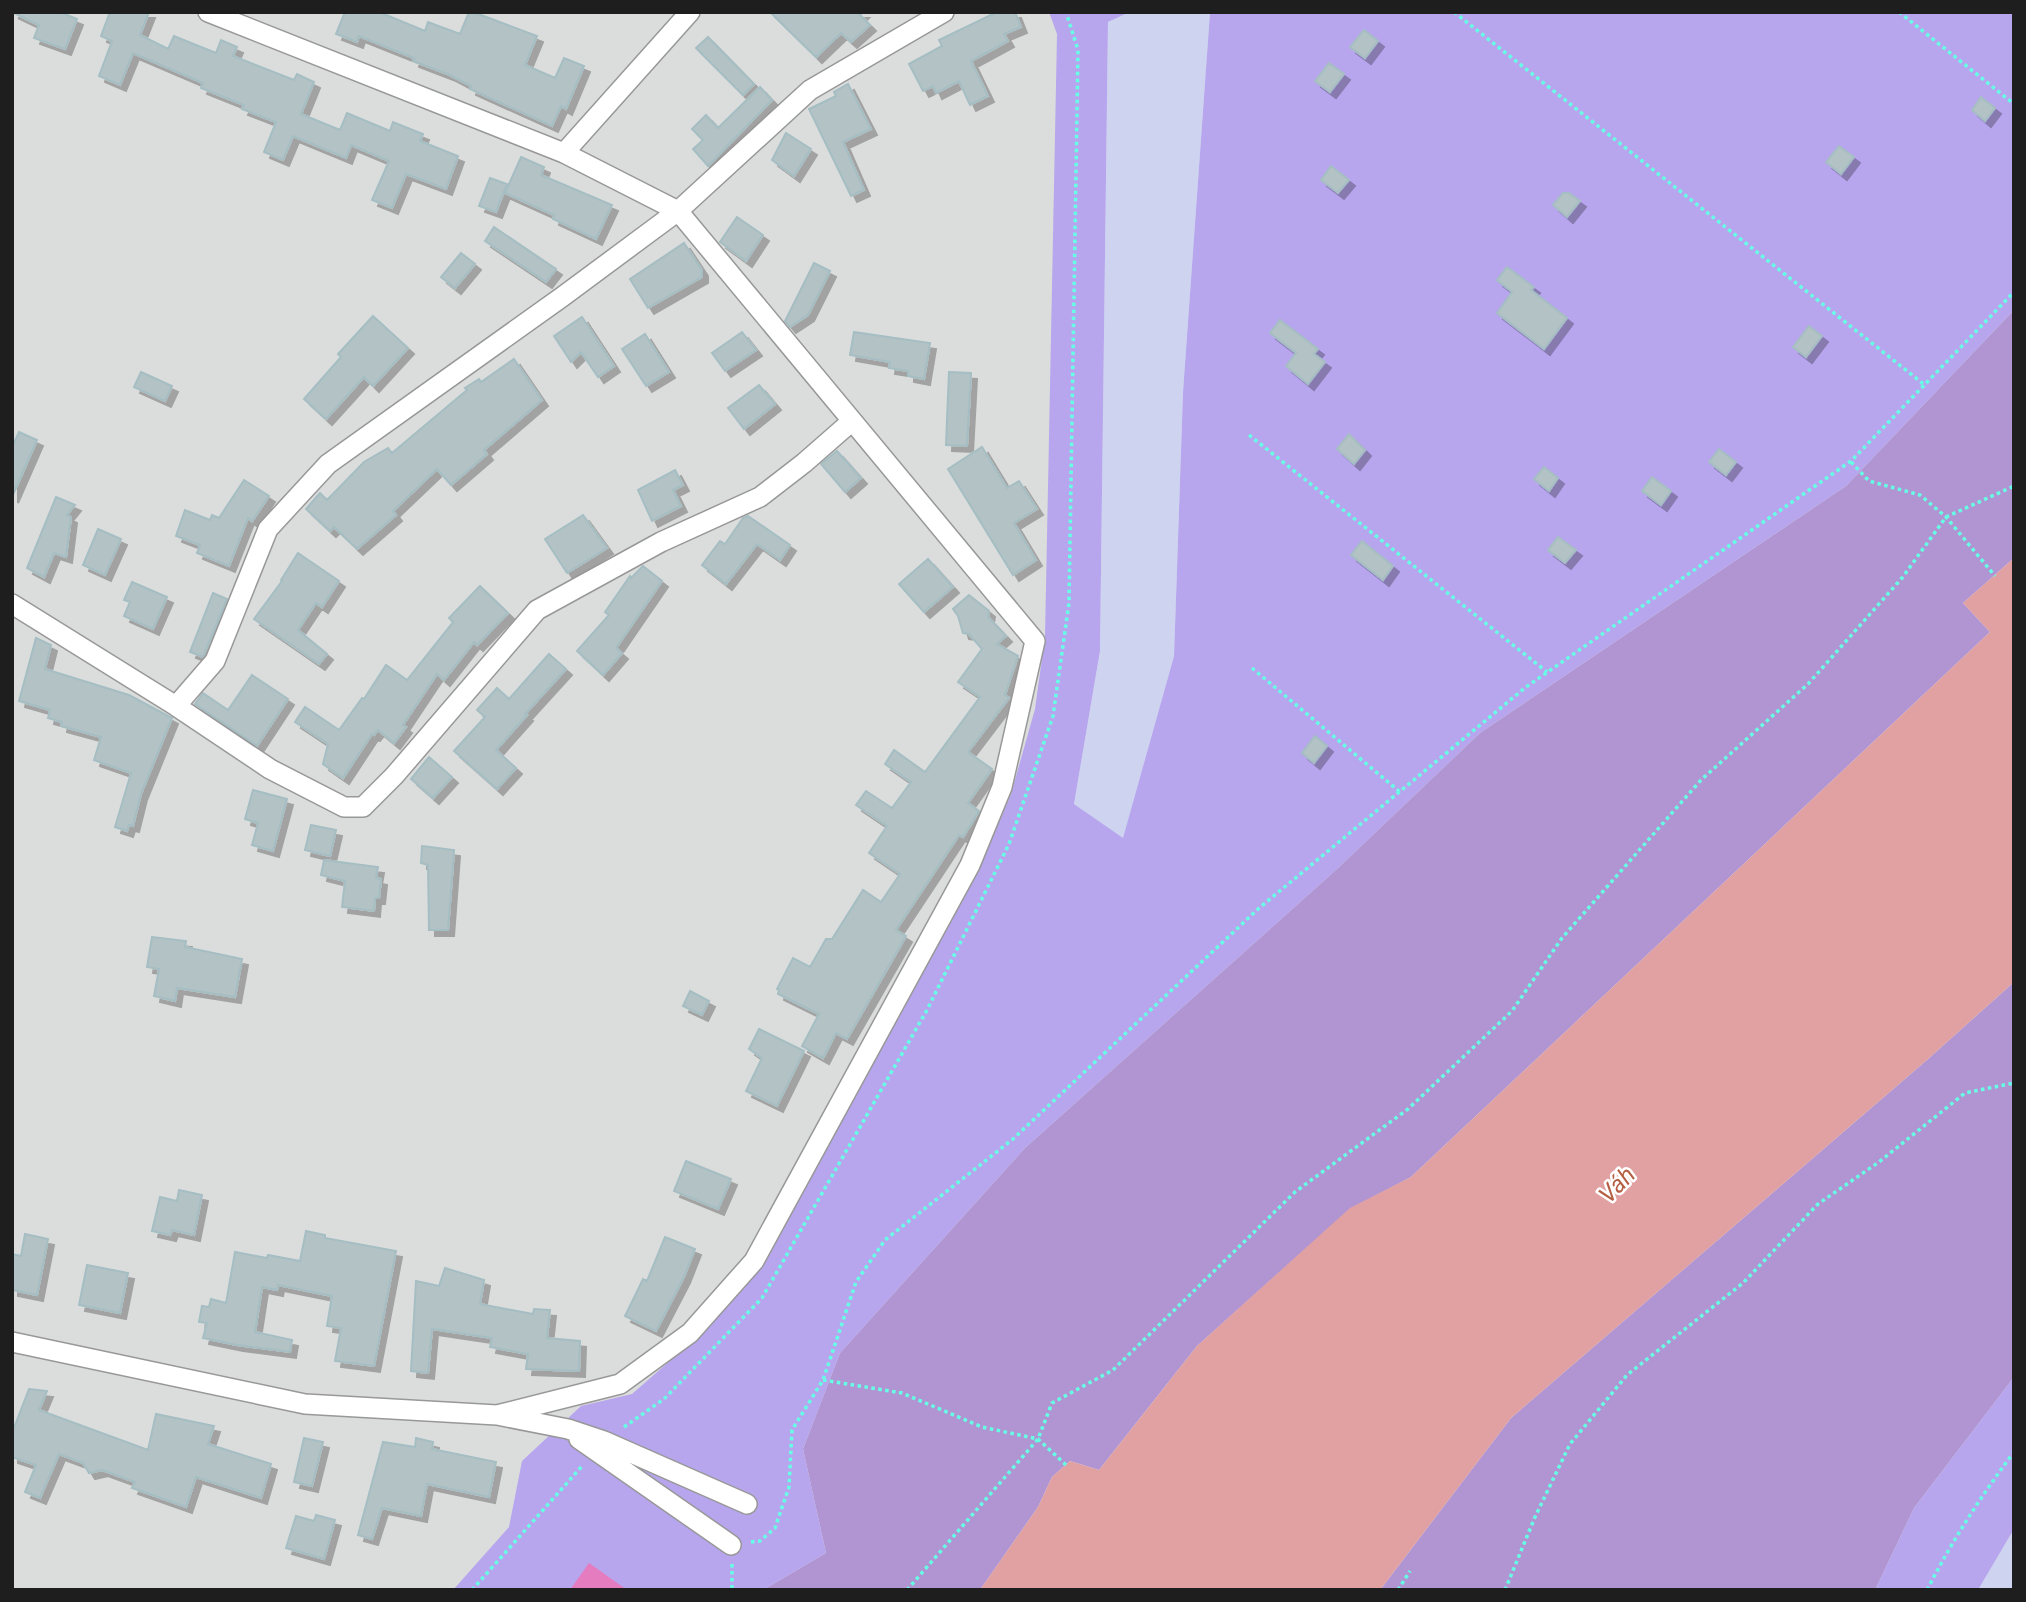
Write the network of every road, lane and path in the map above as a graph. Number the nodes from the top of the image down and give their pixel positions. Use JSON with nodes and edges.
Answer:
{"nodes":[{"id":1,"x":208,"y":12,"type":"edge"},
{"id":2,"x":691,"y":12,"type":"edge"},
{"id":3,"x":944,"y":12,"type":"edge"},
{"id":4,"x":1066,"y":12,"type":"edge"},
{"id":5,"x":1454,"y":12,"type":"edge"},
{"id":6,"x":1899,"y":12,"type":"edge"},
{"id":7,"x":2014,"y":104,"type":"edge"},
{"id":8,"x":564,"y":153,"type":"junction"},
{"id":9,"x":678,"y":211,"type":"junction"},
{"id":10,"x":2014,"y":292,"type":"edge"},
{"id":11,"x":1926,"y":386,"type":"junction"},
{"id":12,"x":852,"y":421,"type":"junction"},
{"id":13,"x":1249,"y":435,"type":"dead end"},
{"id":14,"x":1851,"y":461,"type":"junction"},
{"id":15,"x":2014,"y":486,"type":"edge"},
{"id":16,"x":1946,"y":517,"type":"junction"},
{"id":17,"x":1995,"y":576,"type":"dead end"},
{"id":18,"x":12,"y":604,"type":"edge"},
{"id":19,"x":1252,"y":668,"type":"dead end"},
{"id":20,"x":1547,"y":672,"type":"junction"},
{"id":21,"x":176,"y":706,"type":"junction"},
{"id":22,"x":1400,"y":792,"type":"junction"},
{"id":23,"x":2014,"y":1083,"type":"edge"},
{"id":24,"x":12,"y":1342,"type":"edge"},
{"id":25,"x":822,"y":1380,"type":"junction"},
{"id":26,"x":497,"y":1415,"type":"junction"},
{"id":27,"x":1038,"y":1439,"type":"junction"},
{"id":28,"x":600,"y":1446,"type":"junction"},
{"id":29,"x":2014,"y":1452,"type":"edge"},
{"id":30,"x":1066,"y":1465,"type":"dead end"},
{"id":31,"x":747,"y":1504,"type":"dead end"},
{"id":32,"x":731,"y":1545,"type":"junction"},
{"id":33,"x":1410,"y":1571,"type":"dead end"},
{"id":34,"x":472,"y":1590,"type":"edge"},
{"id":35,"x":732,"y":1590,"type":"edge"},
{"id":36,"x":907,"y":1590,"type":"edge"},
{"id":37,"x":1398,"y":1590,"type":"edge"},
{"id":38,"x":1505,"y":1590,"type":"edge"},
{"id":39,"x":1927,"y":1590,"type":"edge"}],
"edges":[{"from":1,"to":8,"type":"street"},
{"from":2,"to":8,"type":"street"},
{"from":3,"to":9,"type":"street"},
{"from":4,"to":28,"type":"path"},
{"from":5,"to":11,"type":"path"},
{"from":6,"to":7,"type":"path"},
{"from":8,"to":9,"type":"street"},
{"from":9,"to":12,"type":"street"},
{"from":9,"to":21,"type":"street"},
{"from":10,"to":11,"type":"path"},
{"from":11,"to":14,"type":"path"},
{"from":12,"to":21,"type":"street"},
{"from":12,"to":26,"type":"street"},
{"from":13,"to":20,"type":"path"},
{"from":14,"to":16,"type":"path"},
{"from":14,"to":20,"type":"path"},
{"from":15,"to":16,"type":"path"},
{"from":16,"to":17,"type":"path"},
{"from":16,"to":27,"type":"path"},
{"from":18,"to":21,"type":"street"},
{"from":19,"to":22,"type":"path"},
{"from":20,"to":22,"type":"path"},
{"from":22,"to":25,"type":"path"},
{"from":23,"to":38,"type":"path"},
{"from":24,"to":26,"type":"street"},
{"from":25,"to":27,"type":"path"},
{"from":25,"to":32,"type":"path"},
{"from":26,"to":28,"type":"street"},
{"from":27,"to":30,"type":"path"},
{"from":27,"to":36,"type":"path"},
{"from":28,"to":31,"type":"street"},
{"from":28,"to":32,"type":"street"},
{"from":28,"to":34,"type":"path"},
{"from":29,"to":39,"type":"path"},
{"from":32,"to":35,"type":"path"},
{"from":33,"to":37,"type":"path"}]}
